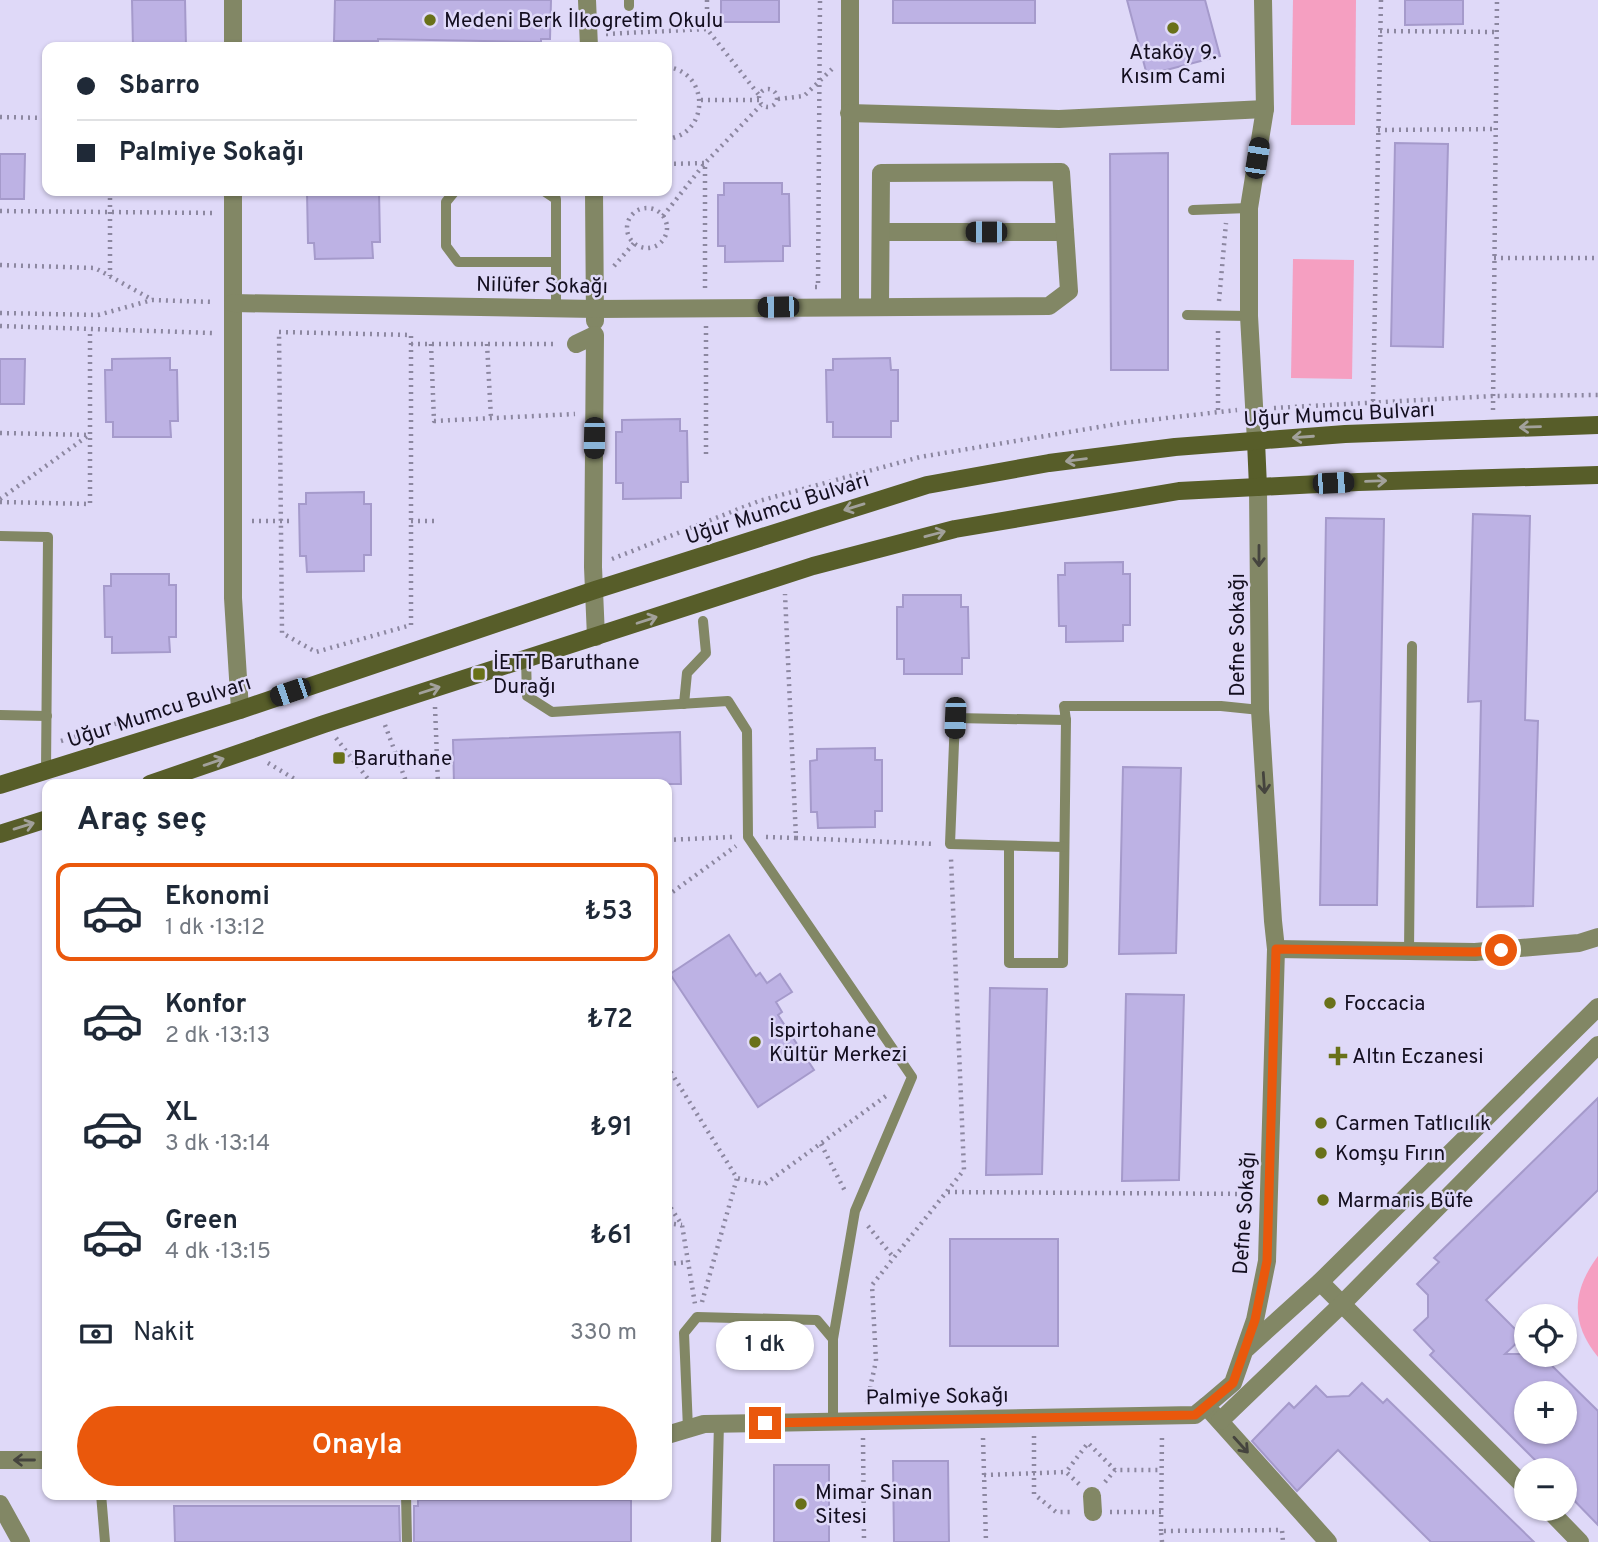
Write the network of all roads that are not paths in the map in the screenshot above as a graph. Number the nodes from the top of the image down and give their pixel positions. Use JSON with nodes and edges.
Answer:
{"nodes":[{"id":1,"x":233,"y":0,"type":"edge"},
{"id":2,"x":587,"y":0,"type":"edge"},
{"id":3,"x":850,"y":0,"type":"edge"},
{"id":4,"x":1263,"y":0,"type":"edge"},
{"id":5,"x":589,"y":41,"type":"edge"},
{"id":6,"x":233,"y":42,"type":"edge"},
{"id":7,"x":1265,"y":109,"type":"junction"},
{"id":8,"x":849,"y":113,"type":"junction"},
{"id":9,"x":233,"y":196,"type":"edge"},
{"id":10,"x":451,"y":196,"type":"edge"},
{"id":11,"x":552,"y":196,"type":"edge"},
{"id":12,"x":594,"y":196,"type":"edge"},
{"id":13,"x":1249,"y":208,"type":"junction"},
{"id":14,"x":1193,"y":209,"type":"dead end"},
{"id":15,"x":881,"y":232,"type":"junction"},
{"id":16,"x":1065,"y":232,"type":"junction"},
{"id":17,"x":556,"y":262,"type":"junction"},
{"id":18,"x":233,"y":303,"type":"junction"},
{"id":19,"x":850,"y":306,"type":"junction"},
{"id":20,"x":880,"y":306,"type":"junction"},
{"id":21,"x":556,"y":308,"type":"junction"},
{"id":22,"x":596,"y":309,"type":"junction"},
{"id":23,"x":1186,"y":315,"type":"dead end"},
{"id":24,"x":1249,"y":316,"type":"junction"},
{"id":25,"x":595,"y":335,"type":"junction"},
{"id":26,"x":576,"y":344,"type":"road end"},
{"id":27,"x":1598,"y":425,"type":"edge"},
{"id":28,"x":1256,"y":441,"type":"junction"},
{"id":29,"x":1598,"y":475,"type":"edge"},
{"id":30,"x":1258,"y":487,"type":"junction"},
{"id":31,"x":0,"y":536,"type":"edge"},
{"id":32,"x":595,"y":590,"type":"junction"},
{"id":33,"x":703,"y":621,"type":"dead end"},
{"id":34,"x":596,"y":636,"type":"junction"},
{"id":35,"x":1412,"y":646,"type":"dead end"},
{"id":36,"x":526,"y":659,"type":"junction"},
{"id":37,"x":684,"y":704,"type":"junction"},
{"id":38,"x":240,"y":710,"type":"junction"},
{"id":39,"x":1260,"y":710,"type":"junction"},
{"id":40,"x":0,"y":715,"type":"edge"},
{"id":41,"x":47,"y":716,"type":"junction"},
{"id":42,"x":1066,"y":720,"type":"junction"},
{"id":43,"x":46,"y":771,"type":"junction"},
{"id":44,"x":165,"y":779,"type":"edge"},
{"id":45,"x":0,"y":785,"type":"edge"},
{"id":46,"x":42,"y":821,"type":"edge"},
{"id":47,"x":0,"y":834,"type":"edge"},
{"id":48,"x":1009,"y":846,"type":"junction"},
{"id":49,"x":1064,"y":846,"type":"junction"},
{"id":50,"x":1598,"y":937,"type":"edge"},
{"id":51,"x":1276,"y":949,"type":"junction"},
{"id":52,"x":1409,"y":951,"type":"junction"},
{"id":53,"x":1598,"y":1007,"type":"edge"},
{"id":54,"x":1598,"y":1045,"type":"edge"},
{"id":55,"x":1320,"y":1282,"type":"junction"},
{"id":56,"x":1342,"y":1304,"type":"junction"},
{"id":57,"x":833,"y":1339,"type":"junction"},
{"id":58,"x":1244,"y":1350,"type":"junction"},
{"id":59,"x":1206,"y":1406,"type":"junction"},
{"id":60,"x":1220,"y":1421,"type":"junction"},
{"id":61,"x":833,"y":1422,"type":"junction"},
{"id":62,"x":719,"y":1423,"type":"junction"},
{"id":63,"x":688,"y":1429,"type":"junction"},
{"id":64,"x":672,"y":1434,"type":"edge"},
{"id":65,"x":0,"y":1460,"type":"edge"},
{"id":66,"x":42,"y":1460,"type":"edge"},
{"id":67,"x":1514,"y":1476,"type":"edge"},
{"id":68,"x":102,"y":1500,"type":"edge"},
{"id":69,"x":406,"y":1500,"type":"edge"},
{"id":70,"x":0,"y":1504,"type":"edge"},
{"id":71,"x":1560,"y":1521,"type":"edge"},
{"id":72,"x":20,"y":1542,"type":"edge"},
{"id":73,"x":106,"y":1542,"type":"edge"},
{"id":74,"x":407,"y":1542,"type":"edge"},
{"id":75,"x":716,"y":1542,"type":"edge"},
{"id":76,"x":1328,"y":1542,"type":"edge"},
{"id":77,"x":1580,"y":1542,"type":"edge"}],
"edges":[{"from":1,"to":6,"type":"street"},
{"from":2,"to":5,"type":"street"},
{"from":3,"to":8,"type":"street"},
{"from":4,"to":7,"type":"street"},
{"from":7,"to":8,"type":"street"},
{"from":7,"to":13,"type":"street"},
{"from":8,"to":19,"type":"street"},
{"from":9,"to":18,"type":"street"},
{"from":10,"to":17,"type":"lane"},
{"from":11,"to":17,"type":"lane"},
{"from":12,"to":22,"type":"street"},
{"from":13,"to":14,"type":"lane"},
{"from":13,"to":24,"type":"street"},
{"from":15,"to":16,"type":"street"},
{"from":15,"to":16,"type":"street"},
{"from":15,"to":20,"type":"street"},
{"from":16,"to":20,"type":"street","name":"Nilüfer Sokağı"},
{"from":17,"to":21,"type":"lane"},
{"from":18,"to":21,"type":"street","name":"Nilüfer Sokağı"},
{"from":18,"to":38,"type":"street"},
{"from":19,"to":20,"type":"street","name":"Nilüfer Sokağı"},
{"from":19,"to":22,"type":"street","name":"Nilüfer Sokağı"},
{"from":21,"to":22,"type":"street","name":"Nilüfer Sokağı"},
{"from":22,"to":25,"type":"street"},
{"from":23,"to":24,"type":"lane"},
{"from":24,"to":28,"type":"street"},
{"from":25,"to":26,"type":"street"},
{"from":25,"to":32,"type":"street"},
{"from":27,"to":28,"type":"main road","name":"Uğur Mumcu Bulvarı","one_way":true},
{"from":28,"to":30,"type":"main road"},
{"from":28,"to":32,"type":"main road","name":"Uğur Mumcu Bulvarı","one_way":true},
{"from":30,"to":29,"type":"main road","one_way":true},
{"from":34,"to":30,"type":"main road","one_way":true},
{"from":30,"to":39,"type":"street","name":"Defne Sokağı","one_way":true},
{"from":31,"to":41,"type":"lane"},
{"from":32,"to":34,"type":"street"},
{"from":32,"to":38,"type":"main road","name":"Uğur Mumcu Bulvarı"},
{"from":33,"to":37,"type":"lane"},
{"from":34,"to":36,"type":"main road"},
{"from":35,"to":52,"type":"lane"},
{"from":36,"to":37,"type":"lane"},
{"from":44,"to":36,"type":"main road","one_way":true},
{"from":37,"to":57,"type":"lane"},
{"from":38,"to":43,"type":"main road","name":"Uğur Mumcu Bulvarı"},
{"from":39,"to":42,"type":"lane"},
{"from":39,"to":51,"type":"street","name":"Defne Sokağı","one_way":true},
{"from":40,"to":41,"type":"lane"},
{"from":41,"to":43,"type":"lane"},
{"from":42,"to":48,"type":"lane"},
{"from":42,"to":49,"type":"lane"},
{"from":43,"to":45,"type":"main road","name":"Uğur Mumcu Bulvarı"},
{"from":47,"to":46,"type":"main road","one_way":true},
{"from":48,"to":49,"type":"lane"},
{"from":48,"to":49,"type":"lane"},
{"from":50,"to":52,"type":"street"},
{"from":51,"to":52,"type":"street"},
{"from":51,"to":58,"type":"street","name":"Defne Sokağı"},
{"from":53,"to":55,"type":"street"},
{"from":54,"to":56,"type":"street"},
{"from":55,"to":56,"type":"street"},
{"from":55,"to":58,"type":"street"},
{"from":56,"to":60,"type":"street"},
{"from":56,"to":67,"type":"street"},
{"from":57,"to":61,"type":"lane"},
{"from":57,"to":63,"type":"lane"},
{"from":58,"to":59,"type":"street","name":"Defne Sokağı"},
{"from":59,"to":60,"type":"street"},
{"from":59,"to":61,"type":"street","name":"Palmiye Sokağı"},
{"from":60,"to":76,"type":"street","one_way":true},
{"from":61,"to":62,"type":"street","name":"Palmiye Sokağı"},
{"from":62,"to":63,"type":"street","name":"Palmiye Sokağı"},
{"from":62,"to":75,"type":"lane"},
{"from":63,"to":64,"type":"street","name":"Palmiye Sokağı"},
{"from":66,"to":65,"type":"street","one_way":true},
{"from":68,"to":73,"type":"lane"},
{"from":69,"to":74,"type":"lane"},
{"from":70,"to":72,"type":"street"},
{"from":71,"to":77,"type":"street"}]}
